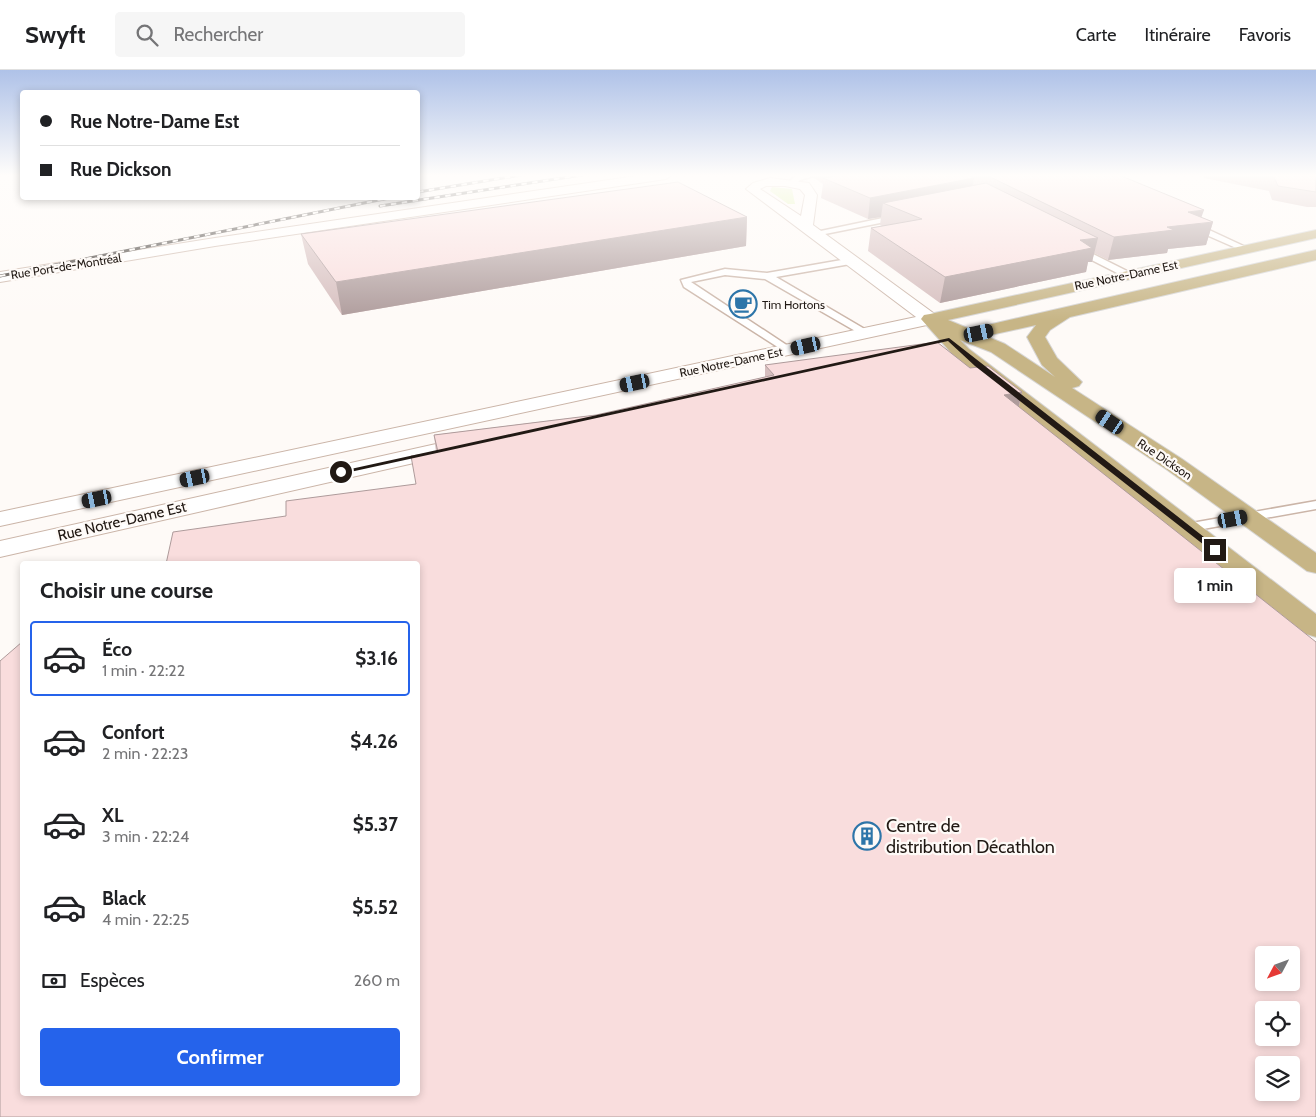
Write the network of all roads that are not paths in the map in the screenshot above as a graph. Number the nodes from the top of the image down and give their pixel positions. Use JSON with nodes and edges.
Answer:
{"nodes":[{"id":1,"x":340,"y":224,"type":"edge"},
{"id":2,"x":803,"y":224,"type":"edge"},
{"id":3,"x":810,"y":224,"type":"edge"},
{"id":4,"x":844,"y":224,"type":"edge"},
{"id":5,"x":1188,"y":224,"type":"edge"},
{"id":6,"x":810,"y":229,"type":"junction"},
{"id":7,"x":1316,"y":234,"type":"edge"},
{"id":8,"x":1062,"y":242,"type":"edge"},
{"id":9,"x":1246,"y":249,"type":"junction"},
{"id":10,"x":1316,"y":255,"type":"edge"},
{"id":11,"x":853,"y":261,"type":"junction"},
{"id":12,"x":1128,"y":275,"type":"junction"},
{"id":13,"x":767,"y":276,"type":"junction"},
{"id":14,"x":0,"y":277,"type":"edge"},
{"id":15,"x":1064,"y":315,"type":"junction"},
{"id":16,"x":930,"y":319,"type":"junction"},
{"id":17,"x":864,"y":333,"type":"junction"},
{"id":18,"x":959,"y":337,"type":"junction"},
{"id":19,"x":924,"y":345,"type":"edge"},
{"id":20,"x":787,"y":350,"type":"junction"},
{"id":21,"x":497,"y":438,"type":"edge"},
{"id":22,"x":292,"y":457,"type":"junction"},
{"id":23,"x":1174,"y":464,"type":"junction"},
{"id":24,"x":302,"y":480,"type":"junction"},
{"id":25,"x":1316,"y":504,"type":"edge"},
{"id":26,"x":1248,"y":516,"type":"junction"},
{"id":27,"x":0,"y":519,"type":"edge"},
{"id":28,"x":1186,"y":528,"type":"junction"},
{"id":29,"x":0,"y":549,"type":"edge"},
{"id":30,"x":1316,"y":565,"type":"edge"},
{"id":31,"x":1316,"y":628,"type":"edge"}],
"edges":[{"from":1,"to":14,"type":"street","name":"Rue Port-de-Montréal"},
{"from":2,"to":6,"type":"street","name":"Rue Dickson"},
{"from":3,"to":6,"type":"street"},
{"from":4,"to":6,"type":"lane"},
{"from":5,"to":9,"type":"lane"},
{"from":6,"to":11,"type":"street","name":"Rue Dickson"},
{"from":7,"to":9,"type":"main road","name":"Rue Notre-Dame Est"},
{"from":8,"to":12,"type":"lane"},
{"from":9,"to":12,"type":"main road","name":"Rue Notre-Dame Est"},
{"from":10,"to":15,"type":"main road","name":"Rue Notre-Dame Est"},
{"from":11,"to":13,"type":"lane"},
{"from":11,"to":16,"type":"street","name":"Rue Dickson"},
{"from":12,"to":16,"type":"main road","name":"Rue Notre-Dame Est"},
{"from":13,"to":17,"type":"lane"},
{"from":13,"to":20,"type":"lane"},
{"from":15,"to":18,"type":"main road","name":"Rue Notre-Dame Est"},
{"from":15,"to":23,"type":"main road"},
{"from":16,"to":17,"type":"street","name":"Rue Notre-Dame Est"},
{"from":16,"to":18,"type":"main road","name":"Rue Dickson"},
{"from":17,"to":20,"type":"street","name":"Rue Notre-Dame Est"},
{"from":18,"to":19,"type":"street","name":"Rue Notre-Dame Est"},
{"from":18,"to":23,"type":"main road","name":"Rue Dickson"},
{"from":18,"to":28,"type":"main road","name":"Rue Dickson"},
{"from":20,"to":22,"type":"street","name":"Rue Notre-Dame Est"},
{"from":21,"to":24,"type":"street","name":"Rue Notre-Dame Est"},
{"from":22,"to":24,"type":"street"},
{"from":22,"to":27,"type":"street","name":"Rue Notre-Dame Est"},
{"from":23,"to":26,"type":"main road","name":"Rue Dickson"},
{"from":24,"to":29,"type":"street","name":"Rue Notre-Dame Est"},
{"from":25,"to":26,"type":"lane"},
{"from":26,"to":28,"type":"lane"},
{"from":26,"to":30,"type":"main road","name":"Rue Dickson"},
{"from":28,"to":31,"type":"main road","name":"Rue Dickson"}]}
